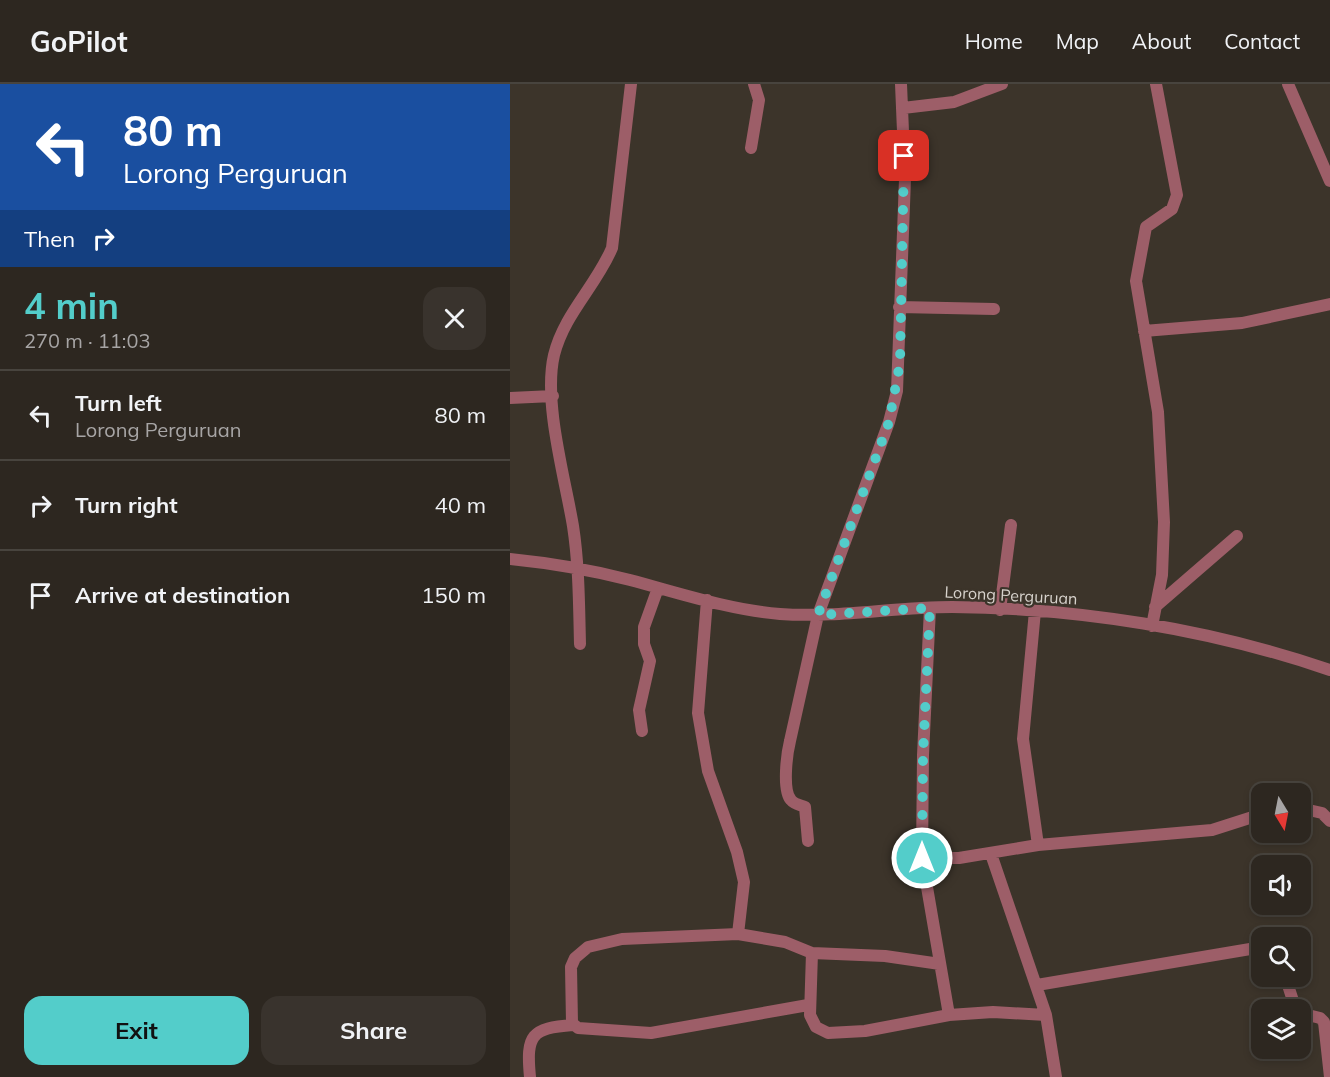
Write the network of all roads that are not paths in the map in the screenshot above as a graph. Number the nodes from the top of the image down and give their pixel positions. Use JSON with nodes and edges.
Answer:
{"nodes":[{"id":1,"x":631,"y":84,"type":"edge"},
{"id":2,"x":754,"y":84,"type":"edge"},
{"id":3,"x":901,"y":84,"type":"edge"},
{"id":4,"x":1002,"y":84,"type":"edge"},
{"id":5,"x":1156,"y":84,"type":"edge"},
{"id":6,"x":1288,"y":84,"type":"edge"},
{"id":7,"x":903,"y":108,"type":"junction"},
{"id":8,"x":751,"y":148,"type":"dead end"},
{"id":9,"x":1330,"y":181,"type":"edge"},
{"id":10,"x":1330,"y":304,"type":"edge"},
{"id":11,"x":899,"y":307,"type":"junction"},
{"id":12,"x":994,"y":309,"type":"dead end"},
{"id":13,"x":1144,"y":331,"type":"junction"},
{"id":14,"x":553,"y":396,"type":"junction"},
{"id":15,"x":510,"y":398,"type":"edge"},
{"id":16,"x":1011,"y":525,"type":"dead end"},
{"id":17,"x":1238,"y":536,"type":"dead end"},
{"id":18,"x":510,"y":559,"type":"edge"},
{"id":19,"x":578,"y":569,"type":"junction"},
{"id":20,"x":657,"y":588,"type":"junction"},
{"id":21,"x":708,"y":600,"type":"junction"},
{"id":22,"x":1155,"y":607,"type":"junction"},
{"id":23,"x":930,"y":608,"type":"junction"},
{"id":24,"x":1000,"y":610,"type":"junction"},
{"id":25,"x":1035,"y":611,"type":"junction"},
{"id":26,"x":818,"y":615,"type":"junction"},
{"id":27,"x":1152,"y":626,"type":"junction"},
{"id":28,"x":580,"y":644,"type":"dead end"},
{"id":29,"x":1330,"y":670,"type":"edge"},
{"id":30,"x":642,"y":731,"type":"dead end"},
{"id":31,"x":1311,"y":810,"type":"edge"},
{"id":32,"x":1251,"y":818,"type":"edge"},
{"id":33,"x":1330,"y":821,"type":"edge"},
{"id":34,"x":808,"y":841,"type":"dead end"},
{"id":35,"x":1038,"y":845,"type":"junction"},
{"id":36,"x":991,"y":854,"type":"junction"},
{"id":37,"x":922,"y":858,"type":"junction"},
{"id":38,"x":738,"y":934,"type":"junction"},
{"id":39,"x":1251,"y":948,"type":"edge"},
{"id":40,"x":812,"y":953,"type":"junction"},
{"id":41,"x":940,"y":964,"type":"junction"},
{"id":42,"x":1037,"y":985,"type":"junction"},
{"id":43,"x":808,"y":1005,"type":"junction"},
{"id":44,"x":950,"y":1015,"type":"junction"},
{"id":45,"x":1046,"y":1015,"type":"junction"},
{"id":46,"x":1311,"y":1016,"type":"edge"},
{"id":47,"x":573,"y":1025,"type":"junction"},
{"id":48,"x":530,"y":1077,"type":"edge"},
{"id":49,"x":1056,"y":1077,"type":"edge"},
{"id":50,"x":1330,"y":1077,"type":"edge"}],
"edges":[{"from":1,"to":14,"type":"street"},
{"from":2,"to":8,"type":"street"},
{"from":3,"to":7,"type":"street"},
{"from":4,"to":7,"type":"street"},
{"from":5,"to":13,"type":"street"},
{"from":6,"to":9,"type":"street"},
{"from":7,"to":11,"type":"street"},
{"from":10,"to":13,"type":"street"},
{"from":11,"to":12,"type":"street"},
{"from":11,"to":26,"type":"street"},
{"from":13,"to":22,"type":"street"},
{"from":14,"to":15,"type":"street"},
{"from":14,"to":19,"type":"street"},
{"from":16,"to":24,"type":"street"},
{"from":17,"to":22,"type":"street"},
{"from":18,"to":19,"type":"street","name":"Lorong Perguruan"},
{"from":19,"to":20,"type":"street","name":"Lorong Perguruan"},
{"from":19,"to":28,"type":"street"},
{"from":20,"to":21,"type":"street","name":"Lorong Perguruan"},
{"from":20,"to":30,"type":"street"},
{"from":21,"to":26,"type":"street","name":"Lorong Perguruan"},
{"from":21,"to":38,"type":"street"},
{"from":22,"to":27,"type":"street"},
{"from":23,"to":24,"type":"street","name":"Lorong Perguruan"},
{"from":23,"to":26,"type":"street","name":"Lorong Perguruan"},
{"from":23,"to":37,"type":"street"},
{"from":24,"to":25,"type":"street","name":"Lorong Perguruan"},
{"from":25,"to":27,"type":"street","name":"Lorong Perguruan"},
{"from":25,"to":35,"type":"street"},
{"from":26,"to":34,"type":"street"},
{"from":27,"to":29,"type":"street","name":"Lorong Perguruan"},
{"from":31,"to":33,"type":"street"},
{"from":32,"to":35,"type":"street"},
{"from":35,"to":36,"type":"street"},
{"from":36,"to":37,"type":"street"},
{"from":36,"to":42,"type":"street"},
{"from":37,"to":41,"type":"street"},
{"from":38,"to":40,"type":"street"},
{"from":38,"to":47,"type":"street"},
{"from":39,"to":42,"type":"street"},
{"from":40,"to":41,"type":"street"},
{"from":40,"to":43,"type":"street"},
{"from":41,"to":44,"type":"street"},
{"from":42,"to":45,"type":"street"},
{"from":43,"to":44,"type":"street"},
{"from":43,"to":47,"type":"street"},
{"from":44,"to":45,"type":"street"},
{"from":45,"to":49,"type":"street"},
{"from":46,"to":50,"type":"street"},
{"from":47,"to":48,"type":"street"}]}
